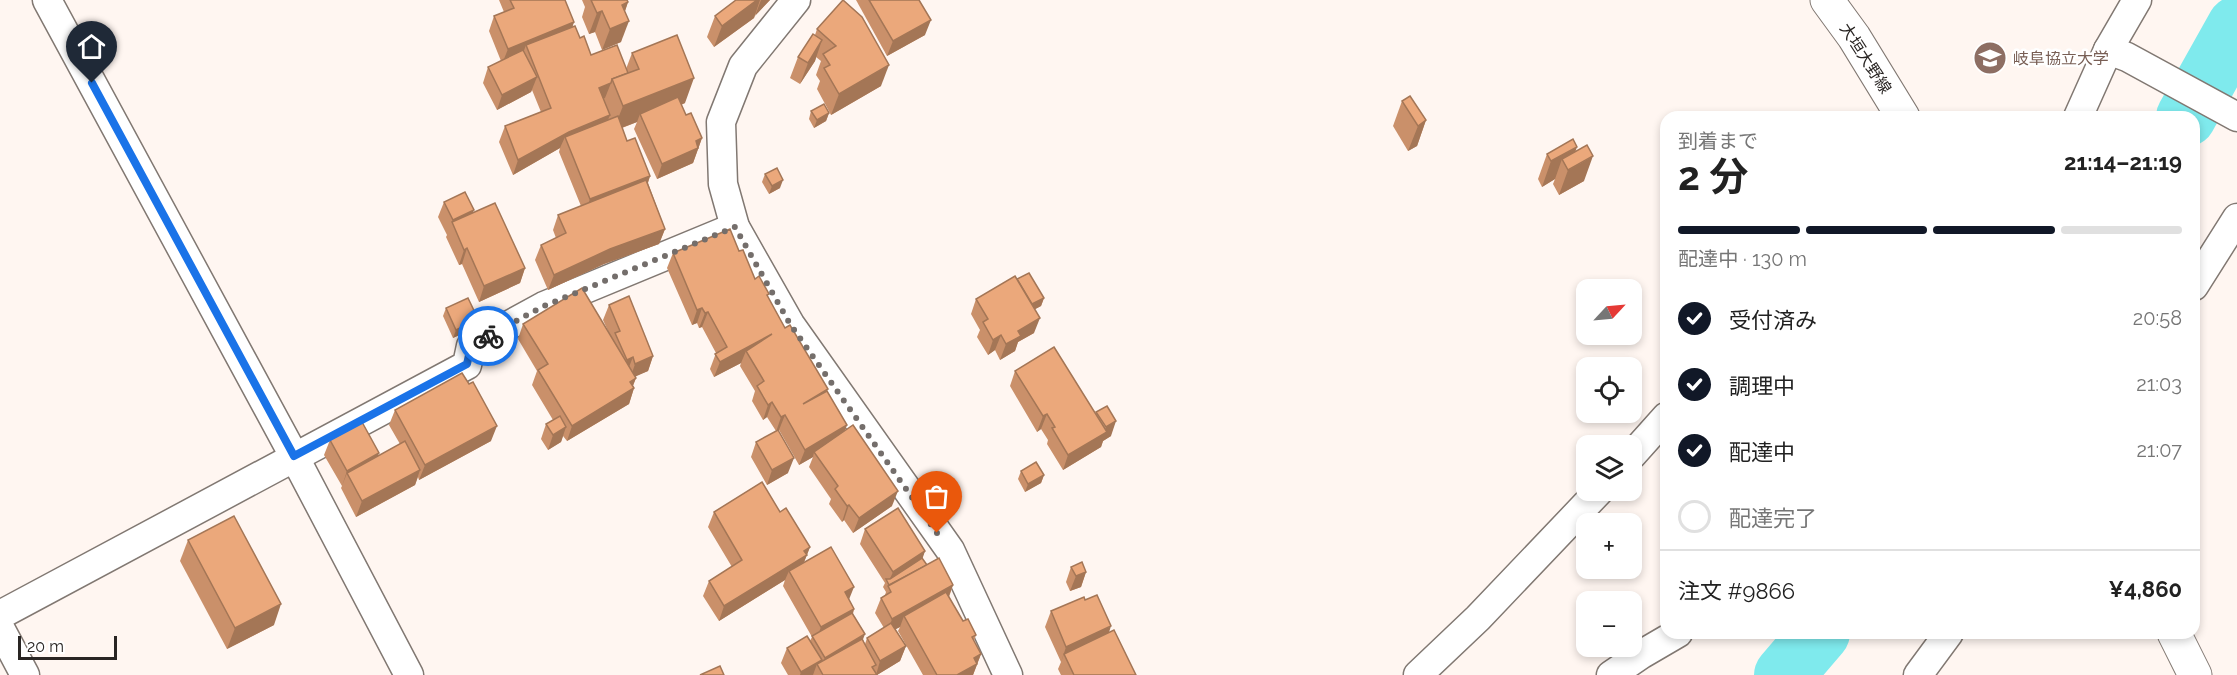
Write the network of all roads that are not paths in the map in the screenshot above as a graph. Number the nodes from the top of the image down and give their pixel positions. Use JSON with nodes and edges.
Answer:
{"nodes":[{"id":1,"x":47,"y":0,"type":"edge"},
{"id":2,"x":796,"y":0,"type":"edge"},
{"id":3,"x":1827,"y":0,"type":"edge"},
{"id":4,"x":2138,"y":0,"type":"edge"},
{"id":5,"x":2117,"y":53,"type":"junction"},
{"id":6,"x":1899,"y":111,"type":"edge"},
{"id":7,"x":2082,"y":111,"type":"edge"},
{"id":8,"x":2237,"y":117,"type":"edge"},
{"id":9,"x":2237,"y":218,"type":"edge"},
{"id":10,"x":735,"y":227,"type":"junction"},
{"id":11,"x":2200,"y":277,"type":"edge"},
{"id":12,"x":1660,"y":424,"type":"edge"},
{"id":13,"x":1642,"y":444,"type":"edge"},
{"id":14,"x":294,"y":456,"type":"junction"},
{"id":15,"x":1589,"y":501,"type":"edge"},
{"id":16,"x":0,"y":615,"type":"edge"},
{"id":17,"x":0,"y":628,"type":"edge"},
{"id":18,"x":1668,"y":639,"type":"edge"},
{"id":19,"x":1945,"y":639,"type":"edge"},
{"id":20,"x":2177,"y":639,"type":"edge"},
{"id":21,"x":25,"y":675,"type":"edge"},
{"id":22,"x":409,"y":675,"type":"edge"},
{"id":23,"x":1008,"y":675,"type":"edge"},
{"id":24,"x":1418,"y":675,"type":"edge"},
{"id":25,"x":1611,"y":675,"type":"edge"},
{"id":26,"x":1918,"y":675,"type":"edge"},
{"id":27,"x":2195,"y":675,"type":"edge"}],
"edges":[{"from":1,"to":14,"type":"street"},
{"from":2,"to":10,"type":"street"},
{"from":3,"to":6,"type":"main road","name":"大垣大野線"},
{"from":4,"to":5,"type":"street"},
{"from":5,"to":7,"type":"street"},
{"from":5,"to":8,"type":"street"},
{"from":9,"to":11,"type":"street"},
{"from":10,"to":14,"type":"street"},
{"from":10,"to":23,"type":"street"},
{"from":12,"to":13,"type":"street"},
{"from":14,"to":16,"type":"street"},
{"from":14,"to":22,"type":"street"},
{"from":15,"to":24,"type":"street"},
{"from":17,"to":21,"type":"street"},
{"from":18,"to":25,"type":"street"},
{"from":19,"to":26,"type":"street"},
{"from":20,"to":27,"type":"main road"}]}
